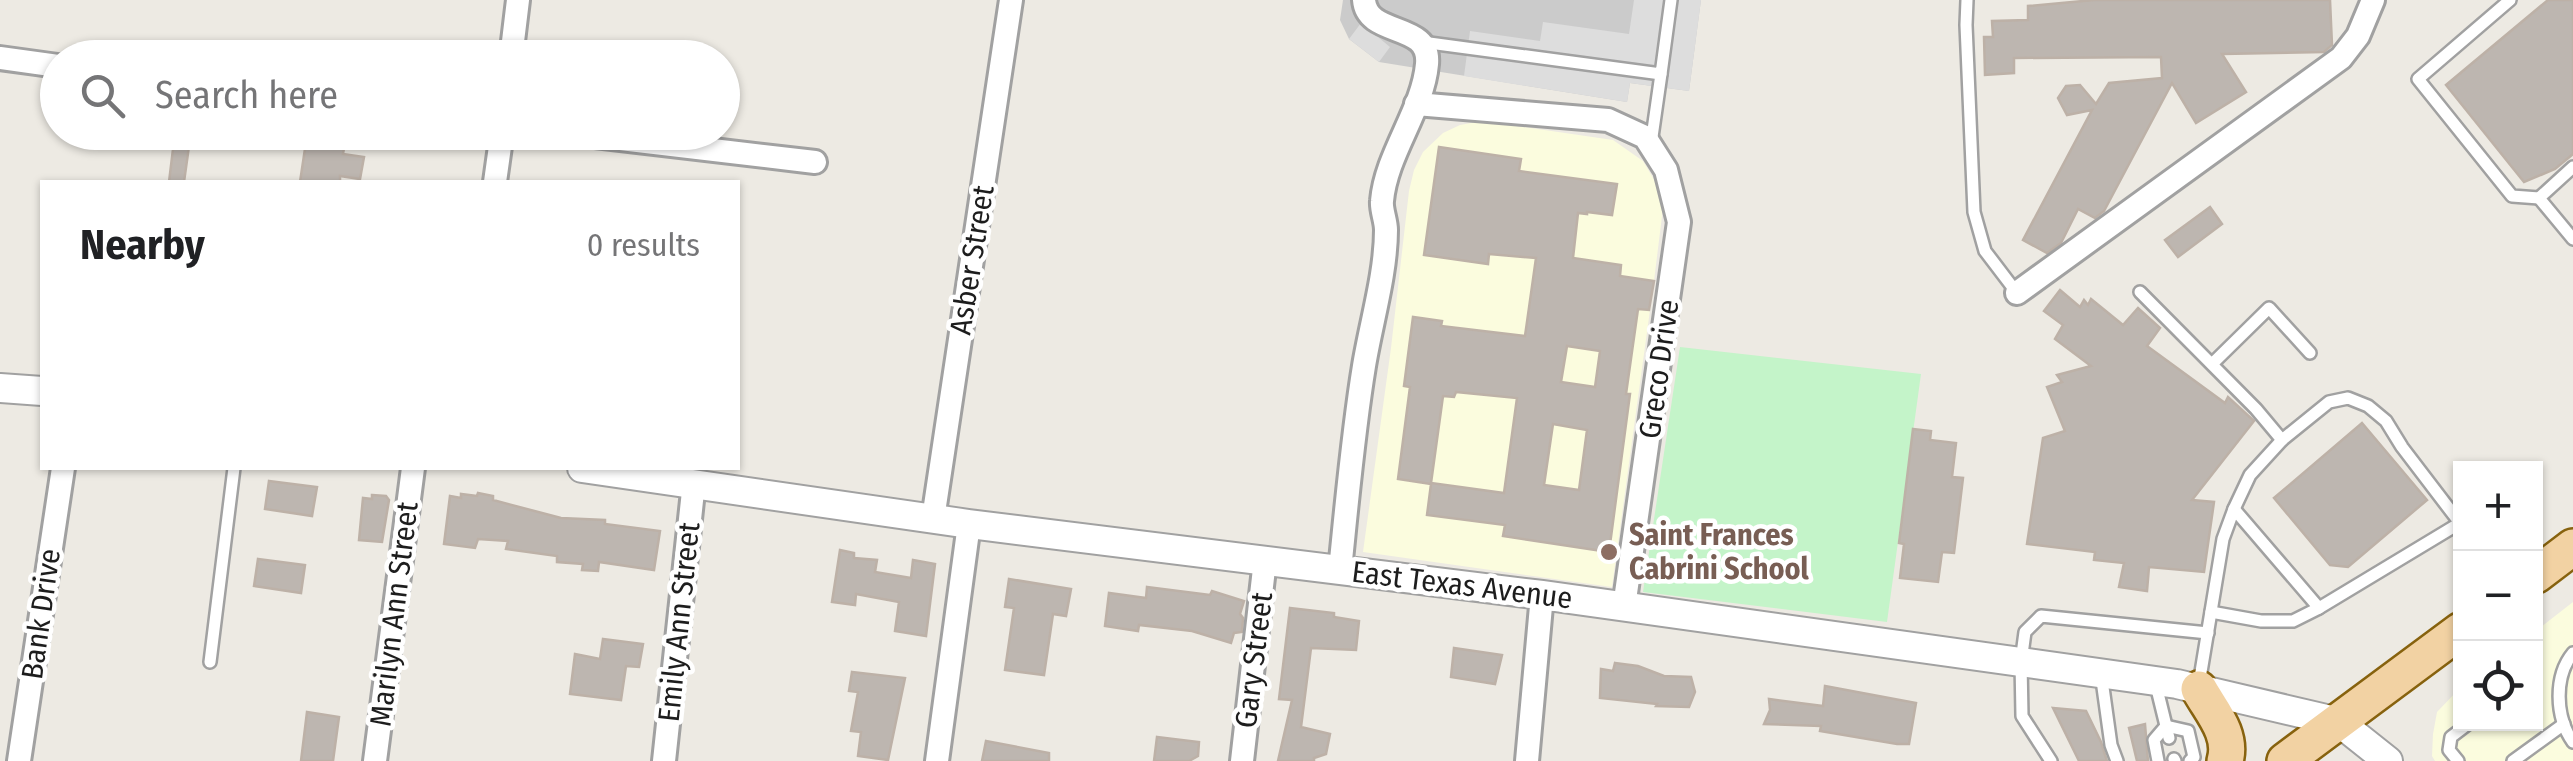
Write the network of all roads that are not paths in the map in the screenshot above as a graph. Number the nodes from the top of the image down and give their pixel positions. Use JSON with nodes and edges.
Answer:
{"nodes":[{"id":1,"x":518,"y":0,"type":"edge"},
{"id":2,"x":1011,"y":0,"type":"edge"},
{"id":3,"x":1364,"y":0,"type":"edge"},
{"id":4,"x":1670,"y":0,"type":"edge"},
{"id":5,"x":1968,"y":0,"type":"edge"},
{"id":6,"x":2373,"y":0,"type":"edge"},
{"id":7,"x":2510,"y":0,"type":"edge"},
{"id":8,"x":513,"y":40,"type":"edge"},
{"id":9,"x":1421,"y":42,"type":"junction"},
{"id":10,"x":0,"y":58,"type":"edge"},
{"id":11,"x":40,"y":64,"type":"edge"},
{"id":12,"x":1660,"y":74,"type":"junction"},
{"id":13,"x":1416,"y":104,"type":"junction"},
{"id":14,"x":1648,"y":141,"type":"junction"},
{"id":15,"x":500,"y":150,"type":"edge"},
{"id":16,"x":713,"y":150,"type":"edge"},
{"id":17,"x":815,"y":162,"type":"dead end"},
{"id":18,"x":2573,"y":167,"type":"edge"},
{"id":19,"x":496,"y":180,"type":"edge"},
{"id":20,"x":2538,"y":198,"type":"junction"},
{"id":21,"x":2573,"y":239,"type":"edge"},
{"id":22,"x":2140,"y":292,"type":"dead end"},
{"id":23,"x":2017,"y":293,"type":"joint"},
{"id":24,"x":2310,"y":353,"type":"dead end"},
{"id":25,"x":2212,"y":364,"type":"junction"},
{"id":26,"x":0,"y":388,"type":"edge"},
{"id":27,"x":40,"y":391,"type":"edge"},
{"id":28,"x":2282,"y":440,"type":"junction"},
{"id":29,"x":63,"y":470,"type":"edge"},
{"id":30,"x":234,"y":470,"type":"edge"},
{"id":31,"x":413,"y":470,"type":"edge"},
{"id":32,"x":606,"y":470,"type":"edge"},
{"id":33,"x":680,"y":476,"type":"edge"},
{"id":34,"x":2234,"y":509,"type":"junction"},
{"id":35,"x":2453,"y":513,"type":"edge"},
{"id":36,"x":933,"y":519,"type":"junction"},
{"id":37,"x":969,"y":524,"type":"junction"},
{"id":38,"x":2453,"y":527,"type":"edge"},
{"id":39,"x":2573,"y":546,"type":"edge"},
{"id":40,"x":1265,"y":560,"type":"junction"},
{"id":41,"x":2543,"y":569,"type":"edge"},
{"id":42,"x":1340,"y":570,"type":"junction"},
{"id":43,"x":1542,"y":595,"type":"junction"},
{"id":44,"x":1624,"y":607,"type":"junction"},
{"id":45,"x":2319,"y":608,"type":"junction"},
{"id":46,"x":2211,"y":612,"type":"junction"},
{"id":47,"x":2208,"y":633,"type":"junction"},
{"id":48,"x":2453,"y":636,"type":"edge"},
{"id":49,"x":2573,"y":652,"type":"edge"},
{"id":50,"x":210,"y":662,"type":"dead end"},
{"id":51,"x":2021,"y":662,"type":"junction"},
{"id":52,"x":2101,"y":673,"type":"junction"},
{"id":53,"x":2155,"y":680,"type":"junction"},
{"id":54,"x":2198,"y":688,"type":"junction"},
{"id":55,"x":2339,"y":722,"type":"junction"},
{"id":56,"x":2564,"y":724,"type":"junction"},
{"id":57,"x":2458,"y":731,"type":"edge"},
{"id":58,"x":2168,"y":732,"type":"junction"},
{"id":59,"x":2573,"y":742,"type":"edge"},
{"id":60,"x":19,"y":761,"type":"edge"},
{"id":61,"x":375,"y":761,"type":"edge"},
{"id":62,"x":664,"y":761,"type":"edge"},
{"id":63,"x":937,"y":761,"type":"edge"},
{"id":64,"x":1242,"y":761,"type":"edge"},
{"id":65,"x":1527,"y":761,"type":"edge"},
{"id":66,"x":2051,"y":761,"type":"edge"},
{"id":67,"x":2118,"y":761,"type":"edge"},
{"id":68,"x":2158,"y":761,"type":"edge"},
{"id":69,"x":2190,"y":761,"type":"edge"},
{"id":70,"x":2225,"y":761,"type":"edge"},
{"id":71,"x":2285,"y":761,"type":"edge"},
{"id":72,"x":2388,"y":761,"type":"edge"},
{"id":73,"x":2458,"y":761,"type":"edge"},
{"id":74,"x":2513,"y":761,"type":"edge"}],
"edges":[{"from":1,"to":8,"type":"street"},
{"from":2,"to":36,"type":"street","name":"Asber Street"},
{"from":3,"to":9,"type":"street"},
{"from":4,"to":12,"type":"lane"},
{"from":5,"to":23,"type":"lane"},
{"from":6,"to":23,"type":"street"},
{"from":7,"to":20,"type":"lane"},
{"from":9,"to":12,"type":"lane"},
{"from":9,"to":13,"type":"street"},
{"from":10,"to":11,"type":"street"},
{"from":12,"to":14,"type":"lane"},
{"from":13,"to":14,"type":"street"},
{"from":13,"to":42,"type":"street"},
{"from":14,"to":44,"type":"street","name":"Greco Drive"},
{"from":15,"to":19,"type":"street"},
{"from":16,"to":17,"type":"street"},
{"from":18,"to":20,"type":"lane"},
{"from":20,"to":21,"type":"lane"},
{"from":22,"to":25,"type":"lane"},
{"from":24,"to":25,"type":"lane"},
{"from":25,"to":28,"type":"lane"},
{"from":26,"to":27,"type":"street"},
{"from":28,"to":34,"type":"lane"},
{"from":28,"to":35,"type":"lane"},
{"from":29,"to":60,"type":"street","name":"Bank Drive"},
{"from":30,"to":50,"type":"lane"},
{"from":31,"to":61,"type":"street","name":"Marilyn Ann Street"},
{"from":32,"to":33,"type":"street","name":"East Texas Avenue"},
{"from":33,"to":36,"type":"street","name":"East Texas Avenue"},
{"from":33,"to":62,"type":"street","name":"Emily Ann Street"},
{"from":34,"to":45,"type":"lane"},
{"from":34,"to":46,"type":"lane"},
{"from":36,"to":37,"type":"street","name":"East Texas Avenue"},
{"from":37,"to":40,"type":"street","name":"East Texas Avenue"},
{"from":37,"to":63,"type":"street"},
{"from":38,"to":45,"type":"lane"},
{"from":39,"to":41,"type":"main road"},
{"from":40,"to":42,"type":"street","name":"East Texas Avenue"},
{"from":40,"to":64,"type":"street","name":"Gary Street"},
{"from":42,"to":43,"type":"street","name":"East Texas Avenue"},
{"from":43,"to":44,"type":"street","name":"East Texas Avenue"},
{"from":43,"to":65,"type":"street"},
{"from":44,"to":51,"type":"street","name":"East Texas Avenue"},
{"from":45,"to":46,"type":"lane"},
{"from":46,"to":47,"type":"lane"},
{"from":47,"to":51,"type":"lane"},
{"from":47,"to":54,"type":"lane"},
{"from":48,"to":55,"type":"main road"},
{"from":49,"to":56,"type":"lane"},
{"from":51,"to":52,"type":"street","name":"East Texas Avenue"},
{"from":51,"to":66,"type":"lane"},
{"from":52,"to":53,"type":"street","name":"East Texas Avenue"},
{"from":52,"to":67,"type":"lane"},
{"from":53,"to":54,"type":"street","name":"East Texas Avenue"},
{"from":53,"to":58,"type":"lane"},
{"from":54,"to":55,"type":"street","name":"East Texas Avenue"},
{"from":54,"to":70,"type":"main road"},
{"from":55,"to":71,"type":"main road"},
{"from":55,"to":72,"type":"street"},
{"from":56,"to":59,"type":"lane"},
{"from":56,"to":74,"type":"lane"},
{"from":57,"to":73,"type":"lane"},
{"from":58,"to":68,"type":"lane"},
{"from":58,"to":69,"type":"lane"}]}
